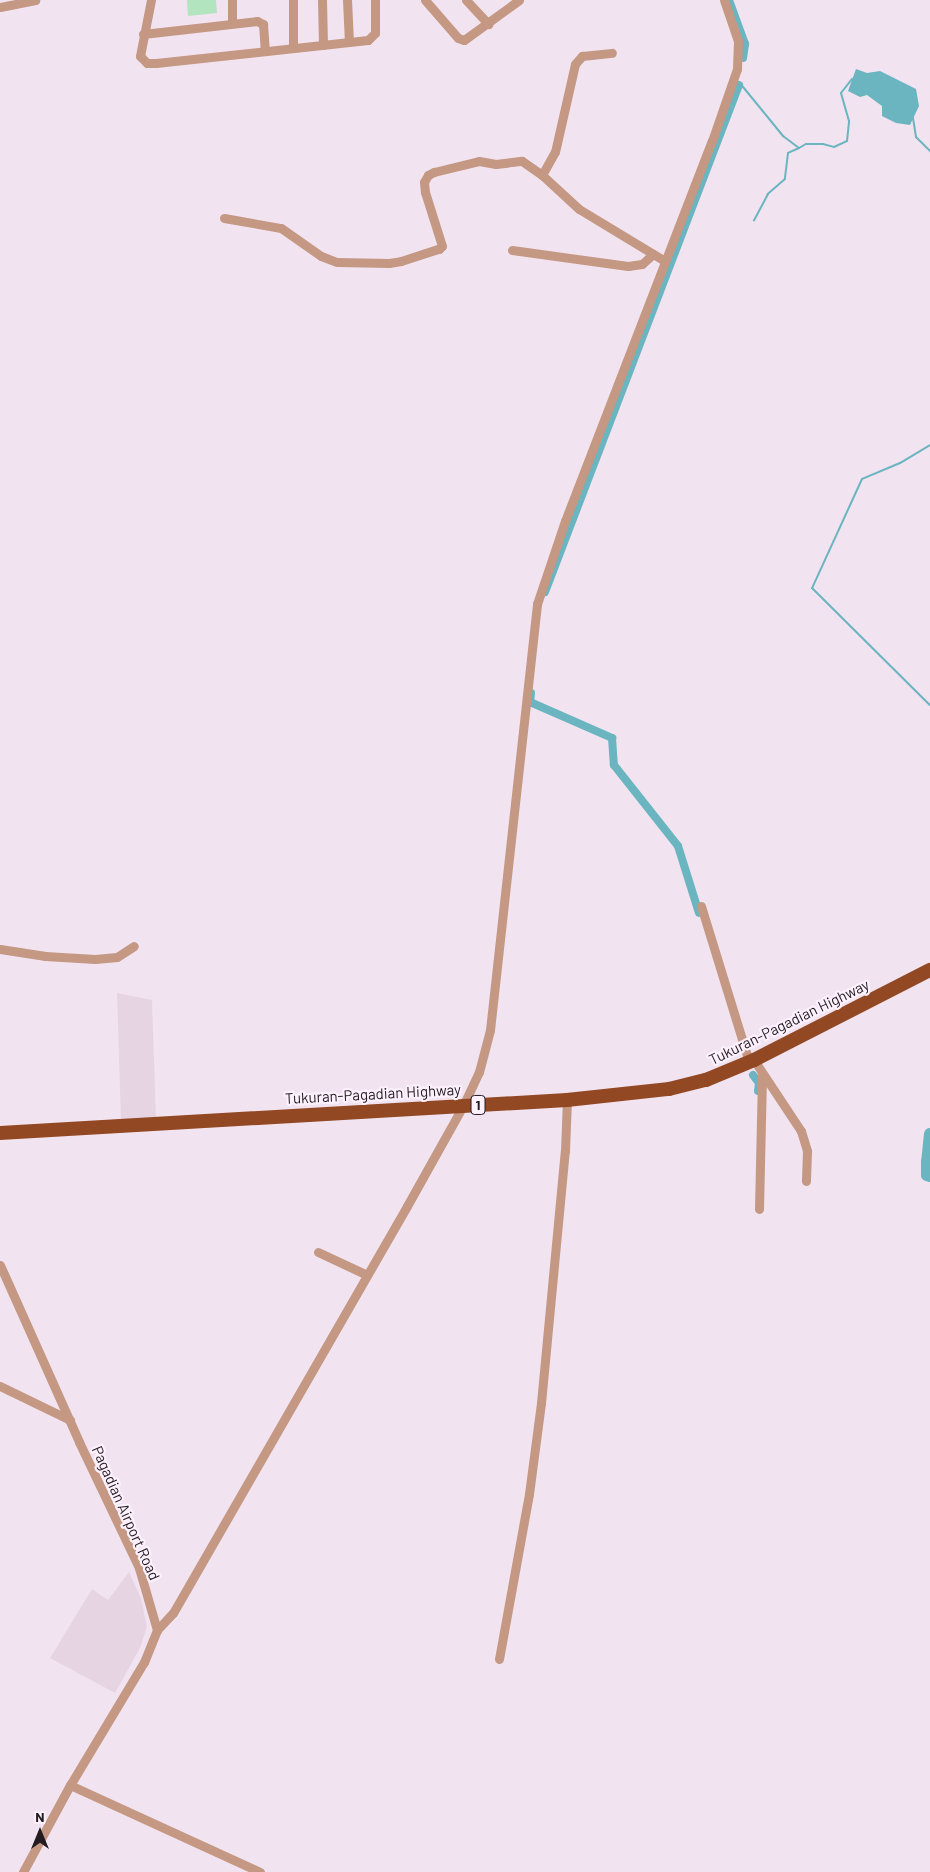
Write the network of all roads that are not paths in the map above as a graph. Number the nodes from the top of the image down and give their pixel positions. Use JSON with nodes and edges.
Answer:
{"nodes":[{"id":1,"x":35,"y":0,"type":"edge"},
{"id":2,"x":151,"y":0,"type":"edge"},
{"id":3,"x":232,"y":0,"type":"edge"},
{"id":4,"x":293,"y":0,"type":"edge"},
{"id":5,"x":322,"y":0,"type":"edge"},
{"id":6,"x":347,"y":0,"type":"edge"},
{"id":7,"x":375,"y":0,"type":"edge"},
{"id":8,"x":425,"y":0,"type":"edge"},
{"id":9,"x":466,"y":0,"type":"edge"},
{"id":10,"x":519,"y":0,"type":"edge"},
{"id":11,"x":724,"y":0,"type":"edge"},
{"id":12,"x":507,"y":3,"type":"edge"},
{"id":13,"x":0,"y":7,"type":"edge"},
{"id":14,"x":232,"y":23,"type":"junction"},
{"id":15,"x":488,"y":24,"type":"junction"},
{"id":16,"x":144,"y":34,"type":"junction"},
{"id":17,"x":349,"y":42,"type":"junction"},
{"id":18,"x":323,"y":45,"type":"junction"},
{"id":19,"x":293,"y":48,"type":"junction"},
{"id":20,"x":265,"y":51,"type":"junction"},
{"id":21,"x":612,"y":52,"type":"dead end"},
{"id":22,"x":542,"y":175,"type":"junction"},
{"id":23,"x":224,"y":218,"type":"dead end"},
{"id":24,"x":512,"y":250,"type":"dead end"},
{"id":25,"x":653,"y":254,"type":"junction"},
{"id":26,"x":664,"y":261,"type":"junction"},
{"id":27,"x":701,"y":906,"type":"dead end"},
{"id":28,"x":134,"y":946,"type":"dead end"},
{"id":29,"x":0,"y":948,"type":"edge"},
{"id":30,"x":930,"y":970,"type":"edge"},
{"id":31,"x":752,"y":1061,"type":"junction"},
{"id":32,"x":762,"y":1075,"type":"junction"},
{"id":33,"x":566,"y":1100,"type":"junction"},
{"id":34,"x":463,"y":1106,"type":"junction"},
{"id":35,"x":0,"y":1133,"type":"edge"},
{"id":36,"x":806,"y":1181,"type":"dead end"},
{"id":37,"x":759,"y":1209,"type":"dead end"},
{"id":38,"x":318,"y":1252,"type":"dead end"},
{"id":39,"x":0,"y":1265,"type":"edge"},
{"id":40,"x":367,"y":1275,"type":"junction"},
{"id":41,"x":0,"y":1386,"type":"edge"},
{"id":42,"x":70,"y":1420,"type":"junction"},
{"id":43,"x":158,"y":1630,"type":"junction"},
{"id":44,"x":499,"y":1659,"type":"dead end"},
{"id":45,"x":70,"y":1785,"type":"junction"},
{"id":46,"x":23,"y":1872,"type":"edge"},
{"id":47,"x":260,"y":1872,"type":"edge"}],
"edges":[{"from":1,"to":13,"type":"street"},
{"from":2,"to":16,"type":"street"},
{"from":3,"to":14,"type":"street"},
{"from":4,"to":19,"type":"street"},
{"from":5,"to":18,"type":"street"},
{"from":6,"to":17,"type":"street"},
{"from":7,"to":17,"type":"street"},
{"from":8,"to":15,"type":"street"},
{"from":9,"to":15,"type":"street"},
{"from":10,"to":12,"type":"street"},
{"from":11,"to":26,"type":"street"},
{"from":12,"to":15,"type":"street"},
{"from":14,"to":16,"type":"street"},
{"from":14,"to":20,"type":"street"},
{"from":16,"to":20,"type":"street"},
{"from":17,"to":18,"type":"street"},
{"from":18,"to":19,"type":"street"},
{"from":19,"to":20,"type":"street"},
{"from":21,"to":22,"type":"street"},
{"from":22,"to":23,"type":"street"},
{"from":22,"to":25,"type":"street"},
{"from":24,"to":25,"type":"street"},
{"from":25,"to":26,"type":"street"},
{"from":26,"to":34,"type":"street"},
{"from":27,"to":31,"type":"street"},
{"from":28,"to":29,"type":"street"},
{"from":30,"to":31,"type":"highway","name":"Tukuran-Pagadian Highway","number":"1"},
{"from":31,"to":32,"type":"street"},
{"from":31,"to":33,"type":"highway","name":"Tukuran-Pagadian Highway","number":"1"},
{"from":32,"to":36,"type":"street"},
{"from":32,"to":37,"type":"street"},
{"from":33,"to":34,"type":"highway","name":"Tukuran-Pagadian Highway","number":"1"},
{"from":33,"to":44,"type":"street"},
{"from":34,"to":35,"type":"highway","name":"Tukuran-Pagadian Highway","number":"1"},
{"from":34,"to":40,"type":"street"},
{"from":38,"to":40,"type":"street"},
{"from":39,"to":42,"type":"street","name":"Pagadian Airport Road"},
{"from":40,"to":43,"type":"street"},
{"from":41,"to":42,"type":"street"},
{"from":42,"to":43,"type":"street","name":"Pagadian Airport Road"},
{"from":43,"to":45,"type":"street"},
{"from":45,"to":46,"type":"street"},
{"from":45,"to":47,"type":"street"}]}
